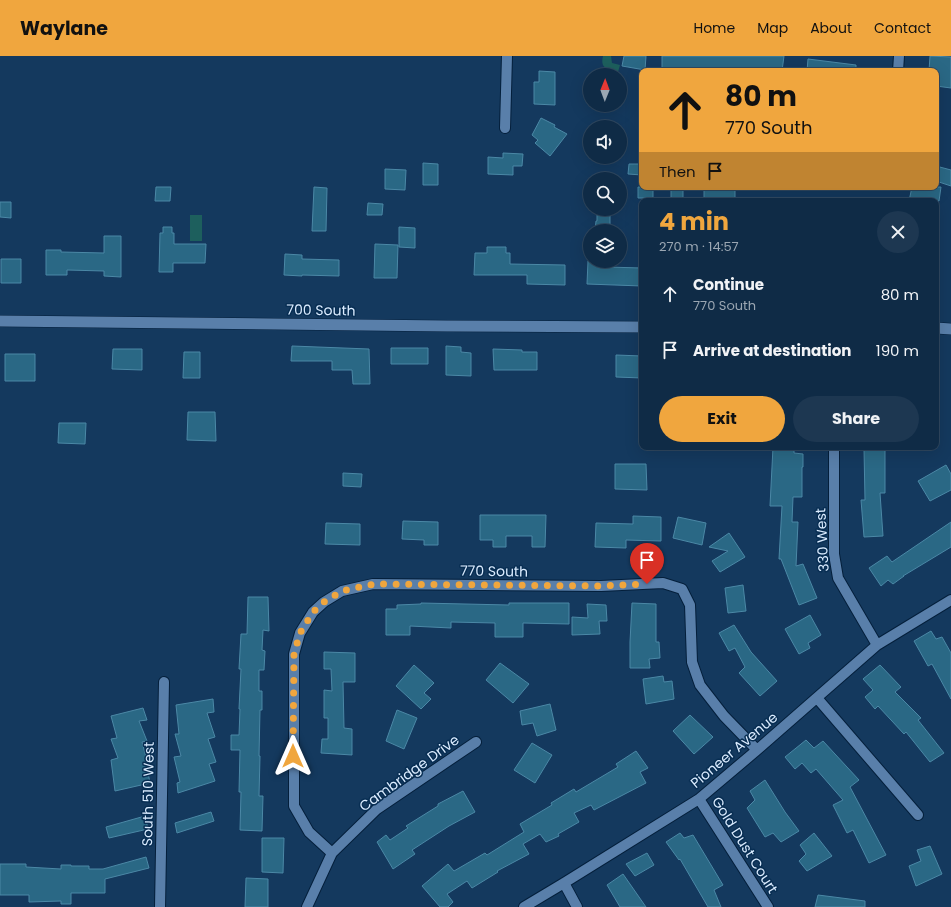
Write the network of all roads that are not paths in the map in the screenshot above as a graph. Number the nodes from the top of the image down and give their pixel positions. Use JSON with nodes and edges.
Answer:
{"nodes":[{"id":1,"x":507,"y":56,"type":"edge"},
{"id":2,"x":899,"y":56,"type":"edge"},
{"id":3,"x":898,"y":68,"type":"edge"},
{"id":4,"x":505,"y":128,"type":"dead end"},
{"id":5,"x":0,"y":321,"type":"edge"},
{"id":6,"x":639,"y":327,"type":"edge"},
{"id":7,"x":939,"y":328,"type":"edge"},
{"id":8,"x":951,"y":328,"type":"edge"},
{"id":9,"x":834,"y":450,"type":"edge"},
{"id":10,"x":951,"y":601,"type":"edge"},
{"id":11,"x":877,"y":645,"type":"junction"},
{"id":12,"x":164,"y":682,"type":"dead end"},
{"id":13,"x":817,"y":698,"type":"junction"},
{"id":14,"x":476,"y":742,"type":"dead end"},
{"id":15,"x":757,"y":750,"type":"junction"},
{"id":16,"x":699,"y":799,"type":"junction"},
{"id":17,"x":918,"y":814,"type":"dead end"},
{"id":18,"x":332,"y":853,"type":"junction"},
{"id":19,"x":564,"y":883,"type":"junction"},
{"id":20,"x":160,"y":907,"type":"edge"},
{"id":21,"x":307,"y":907,"type":"edge"},
{"id":22,"x":524,"y":907,"type":"edge"},
{"id":23,"x":578,"y":907,"type":"edge"},
{"id":24,"x":768,"y":907,"type":"edge"}],
"edges":[{"from":1,"to":4,"type":"street"},
{"from":2,"to":3,"type":"street"},
{"from":5,"to":6,"type":"street","name":"700 South"},
{"from":7,"to":8,"type":"street"},
{"from":9,"to":11,"type":"street","name":"330 West"},
{"from":10,"to":11,"type":"street","name":"Pioneer Avenue"},
{"from":11,"to":13,"type":"street","name":"Pioneer Avenue"},
{"from":12,"to":20,"type":"street","name":"South 510 West"},
{"from":13,"to":15,"type":"street","name":"Pioneer Avenue"},
{"from":13,"to":17,"type":"street"},
{"from":14,"to":18,"type":"street","name":"Cambridge Drive"},
{"from":15,"to":16,"type":"street","name":"Pioneer Avenue"},
{"from":15,"to":18,"type":"street","name":"770 South"},
{"from":16,"to":19,"type":"street","name":"Pioneer Avenue"},
{"from":16,"to":24,"type":"street","name":"Gold Dust Court"},
{"from":18,"to":21,"type":"street","name":"Cambridge Drive"},
{"from":19,"to":22,"type":"street","name":"Pioneer Avenue"},
{"from":19,"to":23,"type":"street"}]}
